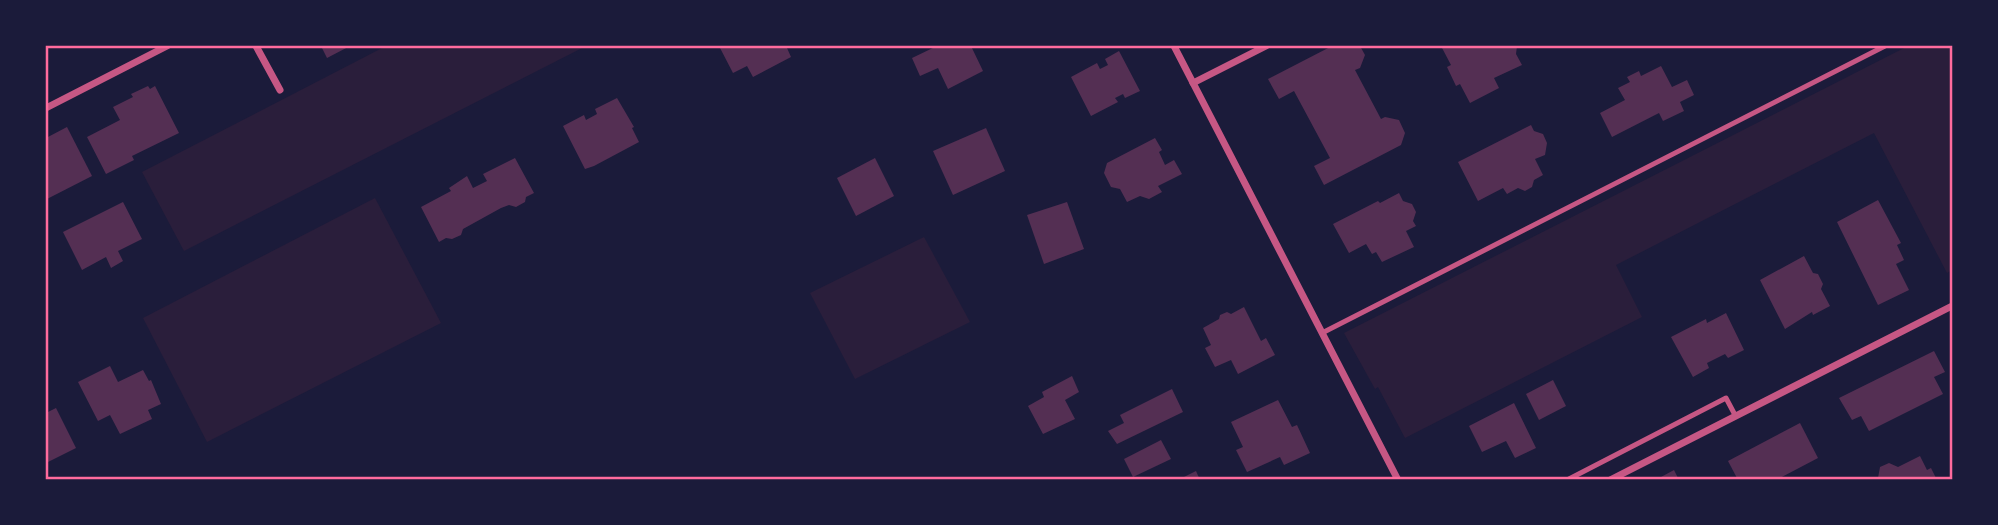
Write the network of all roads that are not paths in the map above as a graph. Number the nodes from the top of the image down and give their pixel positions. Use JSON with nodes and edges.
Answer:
{"nodes":[{"id":1,"x":167,"y":46,"type":"edge"},
{"id":2,"x":256,"y":46,"type":"edge"},
{"id":3,"x":1174,"y":46,"type":"edge"},
{"id":4,"x":1266,"y":46,"type":"edge"},
{"id":5,"x":1885,"y":46,"type":"edge"},
{"id":6,"x":1193,"y":83,"type":"junction"},
{"id":7,"x":280,"y":90,"type":"dead end"},
{"id":8,"x":47,"y":108,"type":"edge"},
{"id":9,"x":1952,"y":306,"type":"edge"},
{"id":10,"x":1322,"y":333,"type":"junction"},
{"id":11,"x":1735,"y":415,"type":"junction"},
{"id":12,"x":1398,"y":480,"type":"edge"},
{"id":13,"x":1567,"y":480,"type":"edge"},
{"id":14,"x":1610,"y":480,"type":"edge"}],
"edges":[{"from":1,"to":8,"type":"street"},
{"from":2,"to":7,"type":"street"},
{"from":3,"to":6,"type":"street"},
{"from":4,"to":6,"type":"street"},
{"from":5,"to":10,"type":"lane"},
{"from":6,"to":10,"type":"street"},
{"from":9,"to":11,"type":"street"},
{"from":10,"to":12,"type":"street"},
{"from":11,"to":13,"type":"lane"},
{"from":11,"to":14,"type":"street"}]}
